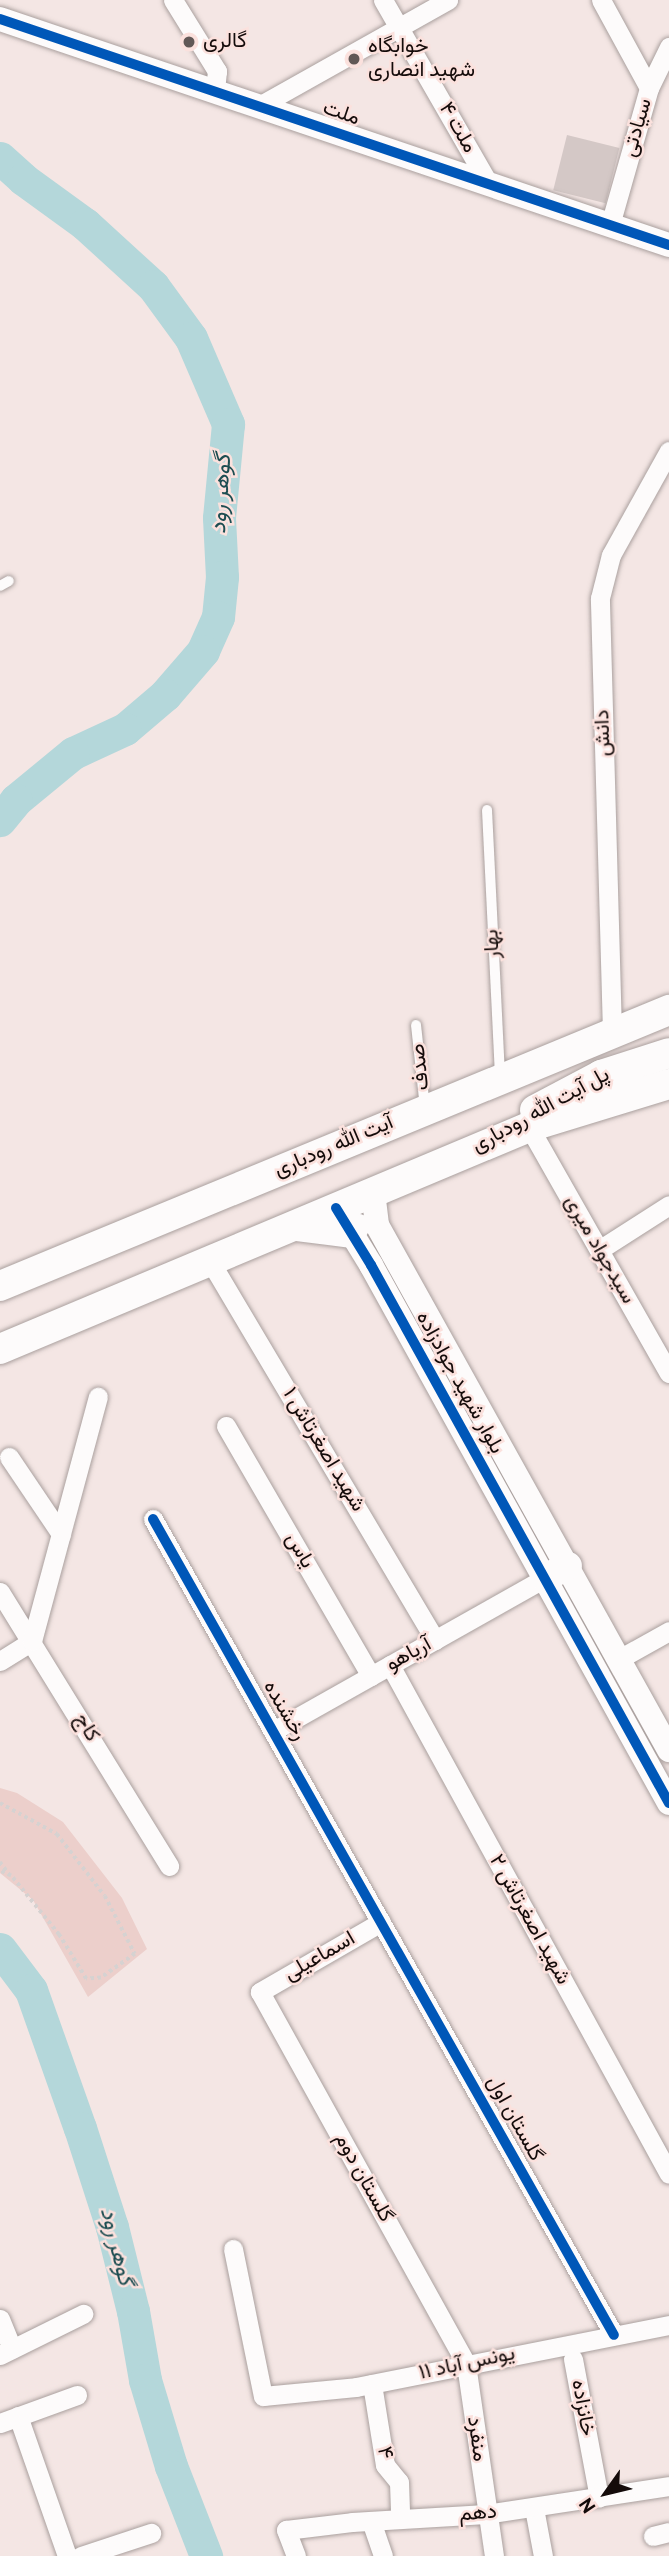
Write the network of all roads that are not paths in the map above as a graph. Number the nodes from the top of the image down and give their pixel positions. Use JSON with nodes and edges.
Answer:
{"nodes":[{"id":1,"x":173,"y":0,"type":"edge"},
{"id":2,"x":383,"y":0,"type":"edge"},
{"id":3,"x":448,"y":0,"type":"edge"},
{"id":4,"x":601,"y":0,"type":"edge"},
{"id":5,"x":0,"y":19,"type":"edge"},
{"id":6,"x":399,"y":28,"type":"junction"},
{"id":7,"x":669,"y":47,"type":"edge"},
{"id":8,"x":649,"y":88,"type":"junction"},
{"id":9,"x":215,"y":92,"type":"junction"},
{"id":10,"x":260,"y":106,"type":"junction"},
{"id":11,"x":489,"y":184,"type":"junction"},
{"id":12,"x":610,"y":225,"type":"junction"},
{"id":13,"x":669,"y":245,"type":"edge"},
{"id":14,"x":669,"y":451,"type":"edge"},
{"id":15,"x":487,"y":810,"type":"dead end"},
{"id":16,"x":669,"y":1010,"type":"edge"},
{"id":17,"x":416,"y":1025,"type":"dead end"},
{"id":18,"x":612,"y":1032,"type":"junction"},
{"id":19,"x":669,"y":1053,"type":"edge"},
{"id":20,"x":499,"y":1078,"type":"junction"},
{"id":21,"x":669,"y":1084,"type":"edge"},
{"id":22,"x":425,"y":1109,"type":"junction"},
{"id":23,"x":529,"y":1127,"type":"junction"},
{"id":24,"x":454,"y":1158,"type":"junction"},
{"id":25,"x":373,"y":1192,"type":"junction"},
{"id":26,"x":669,"y":1205,"type":"edge"},
{"id":27,"x":336,"y":1208,"type":"junction"},
{"id":28,"x":377,"y":1225,"type":"junction"},
{"id":29,"x":289,"y":1228,"type":"junction"},
{"id":30,"x":352,"y":1236,"type":"junction"},
{"id":31,"x":599,"y":1250,"type":"junction"},
{"id":32,"x":210,"y":1261,"type":"junction"},
{"id":33,"x":0,"y":1286,"type":"edge"},
{"id":34,"x":0,"y":1349,"type":"edge"},
{"id":35,"x":669,"y":1373,"type":"edge"},
{"id":36,"x":98,"y":1397,"type":"dead end"},
{"id":37,"x":226,"y":1426,"type":"dead end"},
{"id":38,"x":9,"y":1457,"type":"dead end"},
{"id":39,"x":152,"y":1519,"type":"dead end"},
{"id":40,"x":61,"y":1534,"type":"junction"},
{"id":41,"x":556,"y":1572,"type":"junction"},
{"id":42,"x":0,"y":1592,"type":"edge"},
{"id":43,"x":669,"y":1631,"type":"edge"},
{"id":44,"x":435,"y":1640,"type":"junction"},
{"id":45,"x":32,"y":1641,"type":"junction"},
{"id":46,"x":619,"y":1659,"type":"junction"},
{"id":47,"x":0,"y":1661,"type":"edge"},
{"id":48,"x":390,"y":1665,"type":"junction"},
{"id":49,"x":371,"y":1676,"type":"junction"},
{"id":50,"x":273,"y":1731,"type":"junction"},
{"id":51,"x":669,"y":1749,"type":"edge"},
{"id":52,"x":669,"y":1804,"type":"edge"},
{"id":53,"x":169,"y":1866,"type":"dead end"},
{"id":54,"x":381,"y":1922,"type":"junction"},
{"id":55,"x":260,"y":1992,"type":"joint"},
{"id":56,"x":669,"y":2174,"type":"edge"},
{"id":57,"x":233,"y":2249,"type":"dead end"},
{"id":58,"x":83,"y":2314,"type":"dead end"},
{"id":59,"x":0,"y":2319,"type":"edge"},
{"id":60,"x":669,"y":2325,"type":"edge"},
{"id":61,"x":614,"y":2335,"type":"junction"},
{"id":62,"x":6,"y":2352,"type":"edge"},
{"id":63,"x":573,"y":2359,"type":"dead end"},
{"id":64,"x":466,"y":2364,"type":"junction"},
{"id":65,"x":372,"y":2384,"type":"junction"},
{"id":66,"x":77,"y":2395,"type":"dead end"},
{"id":67,"x":9,"y":2420,"type":"edge"},
{"id":68,"x":669,"y":2486,"type":"edge"},
{"id":69,"x":599,"y":2498,"type":"junction"},
{"id":70,"x":534,"y":2508,"type":"junction"},
{"id":71,"x":486,"y":2514,"type":"junction"},
{"id":72,"x":400,"y":2519,"type":"junction"},
{"id":73,"x":371,"y":2521,"type":"junction"},
{"id":74,"x":150,"y":2533,"type":"dead end"},
{"id":75,"x":67,"y":2556,"type":"edge"},
{"id":76,"x":81,"y":2556,"type":"edge"},
{"id":77,"x":296,"y":2556,"type":"edge"},
{"id":78,"x":383,"y":2556,"type":"edge"},
{"id":79,"x":494,"y":2556,"type":"edge"},
{"id":80,"x":543,"y":2556,"type":"edge"}],
"edges":[{"from":1,"to":9,"type":"street"},
{"from":2,"to":6,"type":"street","name":"ملت ۴"},
{"from":3,"to":6,"type":"street"},
{"from":4,"to":8,"type":"street","name":"سیادتی"},
{"from":5,"to":9,"type":"street","name":"ملت"},
{"from":6,"to":10,"type":"street"},
{"from":6,"to":11,"type":"street","name":"ملت ۴"},
{"from":7,"to":8,"type":"street"},
{"from":8,"to":12,"type":"street","name":"سیادتی"},
{"from":9,"to":10,"type":"street","name":"ملت"},
{"from":10,"to":11,"type":"street","name":"ملت"},
{"from":11,"to":12,"type":"street","name":"ملت"},
{"from":12,"to":13,"type":"street","name":"ملت"},
{"from":14,"to":18,"type":"street","name":"دانش"},
{"from":15,"to":20,"type":"lane","name":"بهار"},
{"from":16,"to":18,"type":"main road","name":"آیت الله رودباری"},
{"from":17,"to":22,"type":"lane","name":"صدف"},
{"from":18,"to":20,"type":"main road","name":"آیت الله رودباری"},
{"from":19,"to":24,"type":"main road","name":"پل آیت الله رودباری"},
{"from":20,"to":22,"type":"main road","name":"آیت الله رودباری"},
{"from":21,"to":23,"type":"main road"},
{"from":22,"to":33,"type":"main road","name":"آیت الله رودباری"},
{"from":23,"to":24,"type":"main road"},
{"from":23,"to":31,"type":"street","name":"سیدجواد میری"},
{"from":24,"to":25,"type":"main road"},
{"from":25,"to":27,"type":"main road"},
{"from":25,"to":28,"type":"street","name":"بلوار شهید جوادزاده"},
{"from":26,"to":31,"type":"street"},
{"from":27,"to":29,"type":"main road"},
{"from":27,"to":30,"type":"street","name":"بلوار شهید جوادزاده"},
{"from":28,"to":30,"type":"street"},
{"from":28,"to":41,"type":"street","name":"بلوار شهید جوادزاده"},
{"from":29,"to":30,"type":"street"},
{"from":29,"to":32,"type":"main road"},
{"from":30,"to":41,"type":"street","name":"بلوار شهید جوادزاده"},
{"from":31,"to":35,"type":"street","name":"سیدجواد میری"},
{"from":32,"to":34,"type":"main road"},
{"from":32,"to":44,"type":"street","name":"شهید اصغرتاش ۱"},
{"from":36,"to":40,"type":"street"},
{"from":37,"to":49,"type":"street","name":"یاس"},
{"from":38,"to":40,"type":"street"},
{"from":39,"to":50,"type":"street","name":"رخشنده"},
{"from":40,"to":45,"type":"street"},
{"from":41,"to":44,"type":"street","name":"آریاهو"},
{"from":41,"to":46,"type":"street","name":"بلوار شهید جوادزاده"},
{"from":41,"to":52,"type":"street"},
{"from":42,"to":45,"type":"street","name":"کاج"},
{"from":43,"to":46,"type":"street"},
{"from":44,"to":48,"type":"street","name":"آریاهو"},
{"from":45,"to":47,"type":"street"},
{"from":45,"to":53,"type":"street","name":"کاج"},
{"from":46,"to":51,"type":"street","name":"بلوار شهید جوادزاده"},
{"from":48,"to":49,"type":"street","name":"آریاهو"},
{"from":48,"to":56,"type":"street","name":"شهید اصغرتاش ۲"},
{"from":49,"to":50,"type":"street","name":"آریاهو"},
{"from":50,"to":54,"type":"street","name":"رخشنده"},
{"from":54,"to":55,"type":"street","name":"اسماعیلی"},
{"from":54,"to":61,"type":"street","name":"گلستان اول"},
{"from":55,"to":64,"type":"street","name":"گلستان دوم"},
{"from":57,"to":65,"type":"street","name":"یونس آباد ۱۱"},
{"from":58,"to":62,"type":"street"},
{"from":59,"to":62,"type":"street"},
{"from":60,"to":61,"type":"street","name":"یونس آباد ۱۱"},
{"from":61,"to":64,"type":"street","name":"یونس آباد ۱۱"},
{"from":63,"to":69,"type":"street","name":"خانزاده"},
{"from":64,"to":65,"type":"street","name":"یونس آباد ۱۱"},
{"from":64,"to":71,"type":"street","name":"منفرد"},
{"from":65,"to":72,"type":"street","name":"۴"},
{"from":66,"to":67,"type":"street"},
{"from":67,"to":75,"type":"street"},
{"from":68,"to":69,"type":"street","name":"دهم"},
{"from":69,"to":70,"type":"street","name":"دهم"},
{"from":70,"to":71,"type":"street","name":"دهم"},
{"from":70,"to":80,"type":"street"},
{"from":71,"to":72,"type":"street","name":"دهم"},
{"from":71,"to":79,"type":"street","name":"منفرد"},
{"from":72,"to":73,"type":"street","name":"دهم"},
{"from":73,"to":77,"type":"street","name":"دهم"},
{"from":73,"to":78,"type":"street"},
{"from":74,"to":76,"type":"street"}]}
